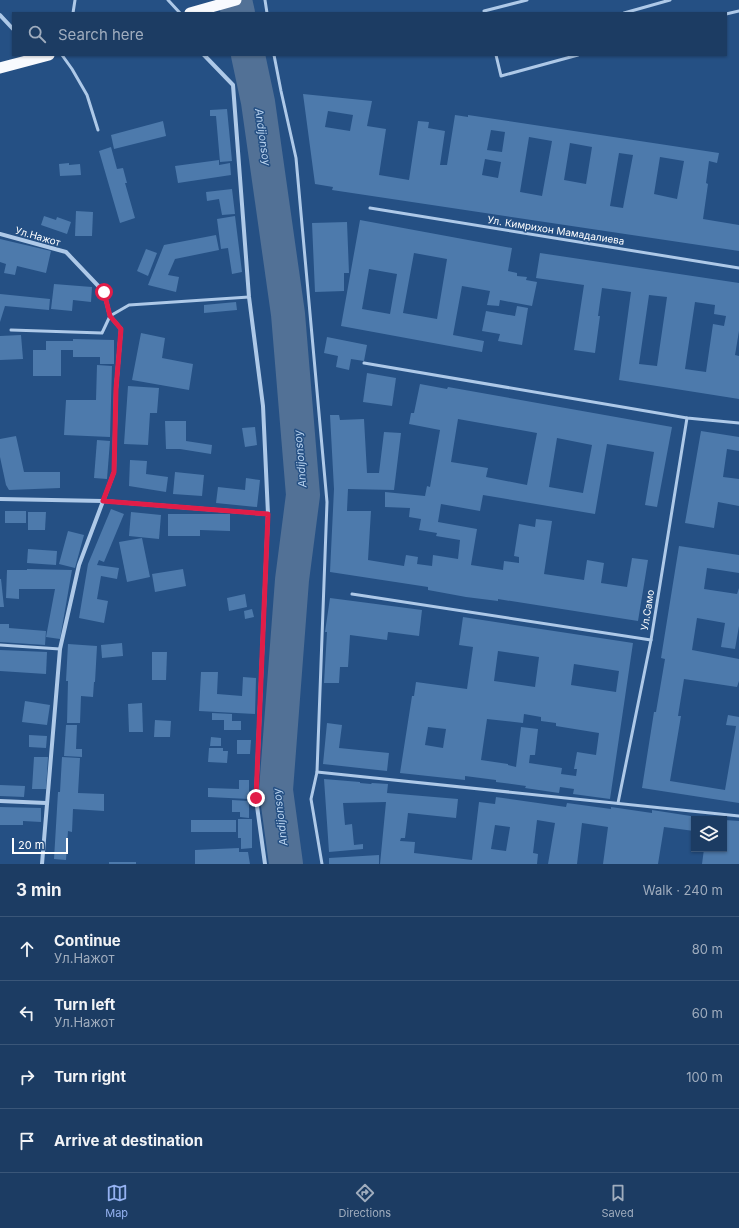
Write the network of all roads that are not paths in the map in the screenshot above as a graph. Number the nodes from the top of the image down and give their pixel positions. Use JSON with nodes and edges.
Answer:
{"nodes":[{"id":1,"x":75,"y":0,"type":"edge"},
{"id":2,"x":168,"y":0,"type":"edge"},
{"id":3,"x":236,"y":0,"type":"edge"},
{"id":4,"x":265,"y":0,"type":"edge"},
{"id":5,"x":527,"y":0,"type":"edge"},
{"id":6,"x":670,"y":0,"type":"edge"},
{"id":7,"x":739,"y":11,"type":"edge"},
{"id":8,"x":73,"y":12,"type":"edge"},
{"id":9,"x":179,"y":12,"type":"edge"},
{"id":10,"x":194,"y":12,"type":"edge"},
{"id":11,"x":267,"y":12,"type":"edge"},
{"id":12,"x":484,"y":12,"type":"edge"},
{"id":13,"x":628,"y":12,"type":"edge"},
{"id":14,"x":727,"y":14,"type":"edge"},
{"id":15,"x":0,"y":15,"type":"edge"},
{"id":16,"x":12,"y":28,"type":"edge"},
{"id":17,"x":41,"y":56,"type":"edge"},
{"id":18,"x":63,"y":56,"type":"edge"},
{"id":19,"x":205,"y":56,"type":"edge"},
{"id":20,"x":274,"y":56,"type":"edge"},
{"id":21,"x":496,"y":56,"type":"edge"},
{"id":22,"x":574,"y":56,"type":"edge"},
{"id":23,"x":0,"y":68,"type":"edge"},
{"id":24,"x":98,"y":130,"type":"dead end"},
{"id":25,"x":370,"y":208,"type":"dead end"},
{"id":26,"x":0,"y":234,"type":"edge"},
{"id":27,"x":739,"y":268,"type":"edge"},
{"id":28,"x":249,"y":297,"type":"junction"},
{"id":29,"x":110,"y":316,"type":"junction"},
{"id":30,"x":11,"y":330,"type":"dead end"},
{"id":31,"x":364,"y":363,"type":"dead end"},
{"id":32,"x":687,"y":418,"type":"junction"},
{"id":33,"x":739,"y":423,"type":"edge"},
{"id":34,"x":0,"y":499,"type":"edge"},
{"id":35,"x":103,"y":501,"type":"junction"},
{"id":36,"x":268,"y":514,"type":"junction"},
{"id":37,"x":352,"y":594,"type":"dead end"},
{"id":38,"x":650,"y":640,"type":"junction"},
{"id":39,"x":0,"y":644,"type":"edge"},
{"id":40,"x":60,"y":649,"type":"junction"},
{"id":41,"x":317,"y":772,"type":"junction"},
{"id":42,"x":0,"y":801,"type":"edge"},
{"id":43,"x":46,"y":803,"type":"junction"},
{"id":44,"x":618,"y":804,"type":"junction"},
{"id":45,"x":739,"y":816,"type":"edge"},
{"id":46,"x":42,"y":864,"type":"edge"},
{"id":47,"x":265,"y":864,"type":"edge"},
{"id":48,"x":322,"y":864,"type":"edge"}],
"edges":[{"from":1,"to":8,"type":"lane"},
{"from":2,"to":9,"type":"lane"},
{"from":3,"to":10,"type":"highway"},
{"from":4,"to":11,"type":"lane"},
{"from":5,"to":12,"type":"lane"},
{"from":6,"to":13,"type":"lane"},
{"from":7,"to":14,"type":"lane"},
{"from":15,"to":16,"type":"street"},
{"from":17,"to":23,"type":"highway"},
{"from":18,"to":24,"type":"lane"},
{"from":19,"to":28,"type":"street"},
{"from":20,"to":41,"type":"lane"},
{"from":21,"to":22,"type":"lane"},
{"from":25,"to":27,"type":"lane","name":"Ул. Кимрихон Мамадалиева"},
{"from":26,"to":29,"type":"street","name":"Ул.Нажот"},
{"from":28,"to":29,"type":"lane"},
{"from":28,"to":36,"type":"street"},
{"from":29,"to":30,"type":"lane"},
{"from":29,"to":35,"type":"street","name":"Ул.Нажот"},
{"from":31,"to":32,"type":"lane"},
{"from":32,"to":33,"type":"lane"},
{"from":32,"to":38,"type":"lane","name":"Ул.Само"},
{"from":34,"to":35,"type":"street"},
{"from":35,"to":36,"type":"street"},
{"from":35,"to":40,"type":"street","name":"Ул.Нажот"},
{"from":36,"to":47,"type":"street"},
{"from":37,"to":38,"type":"lane"},
{"from":38,"to":44,"type":"lane","name":"Ул.Само"},
{"from":39,"to":40,"type":"lane"},
{"from":40,"to":43,"type":"street","name":"Ул.Нажот"},
{"from":41,"to":44,"type":"lane"},
{"from":41,"to":48,"type":"lane"},
{"from":42,"to":43,"type":"street"},
{"from":43,"to":46,"type":"street","name":"Ул.Нажот"},
{"from":44,"to":45,"type":"lane"}]}
